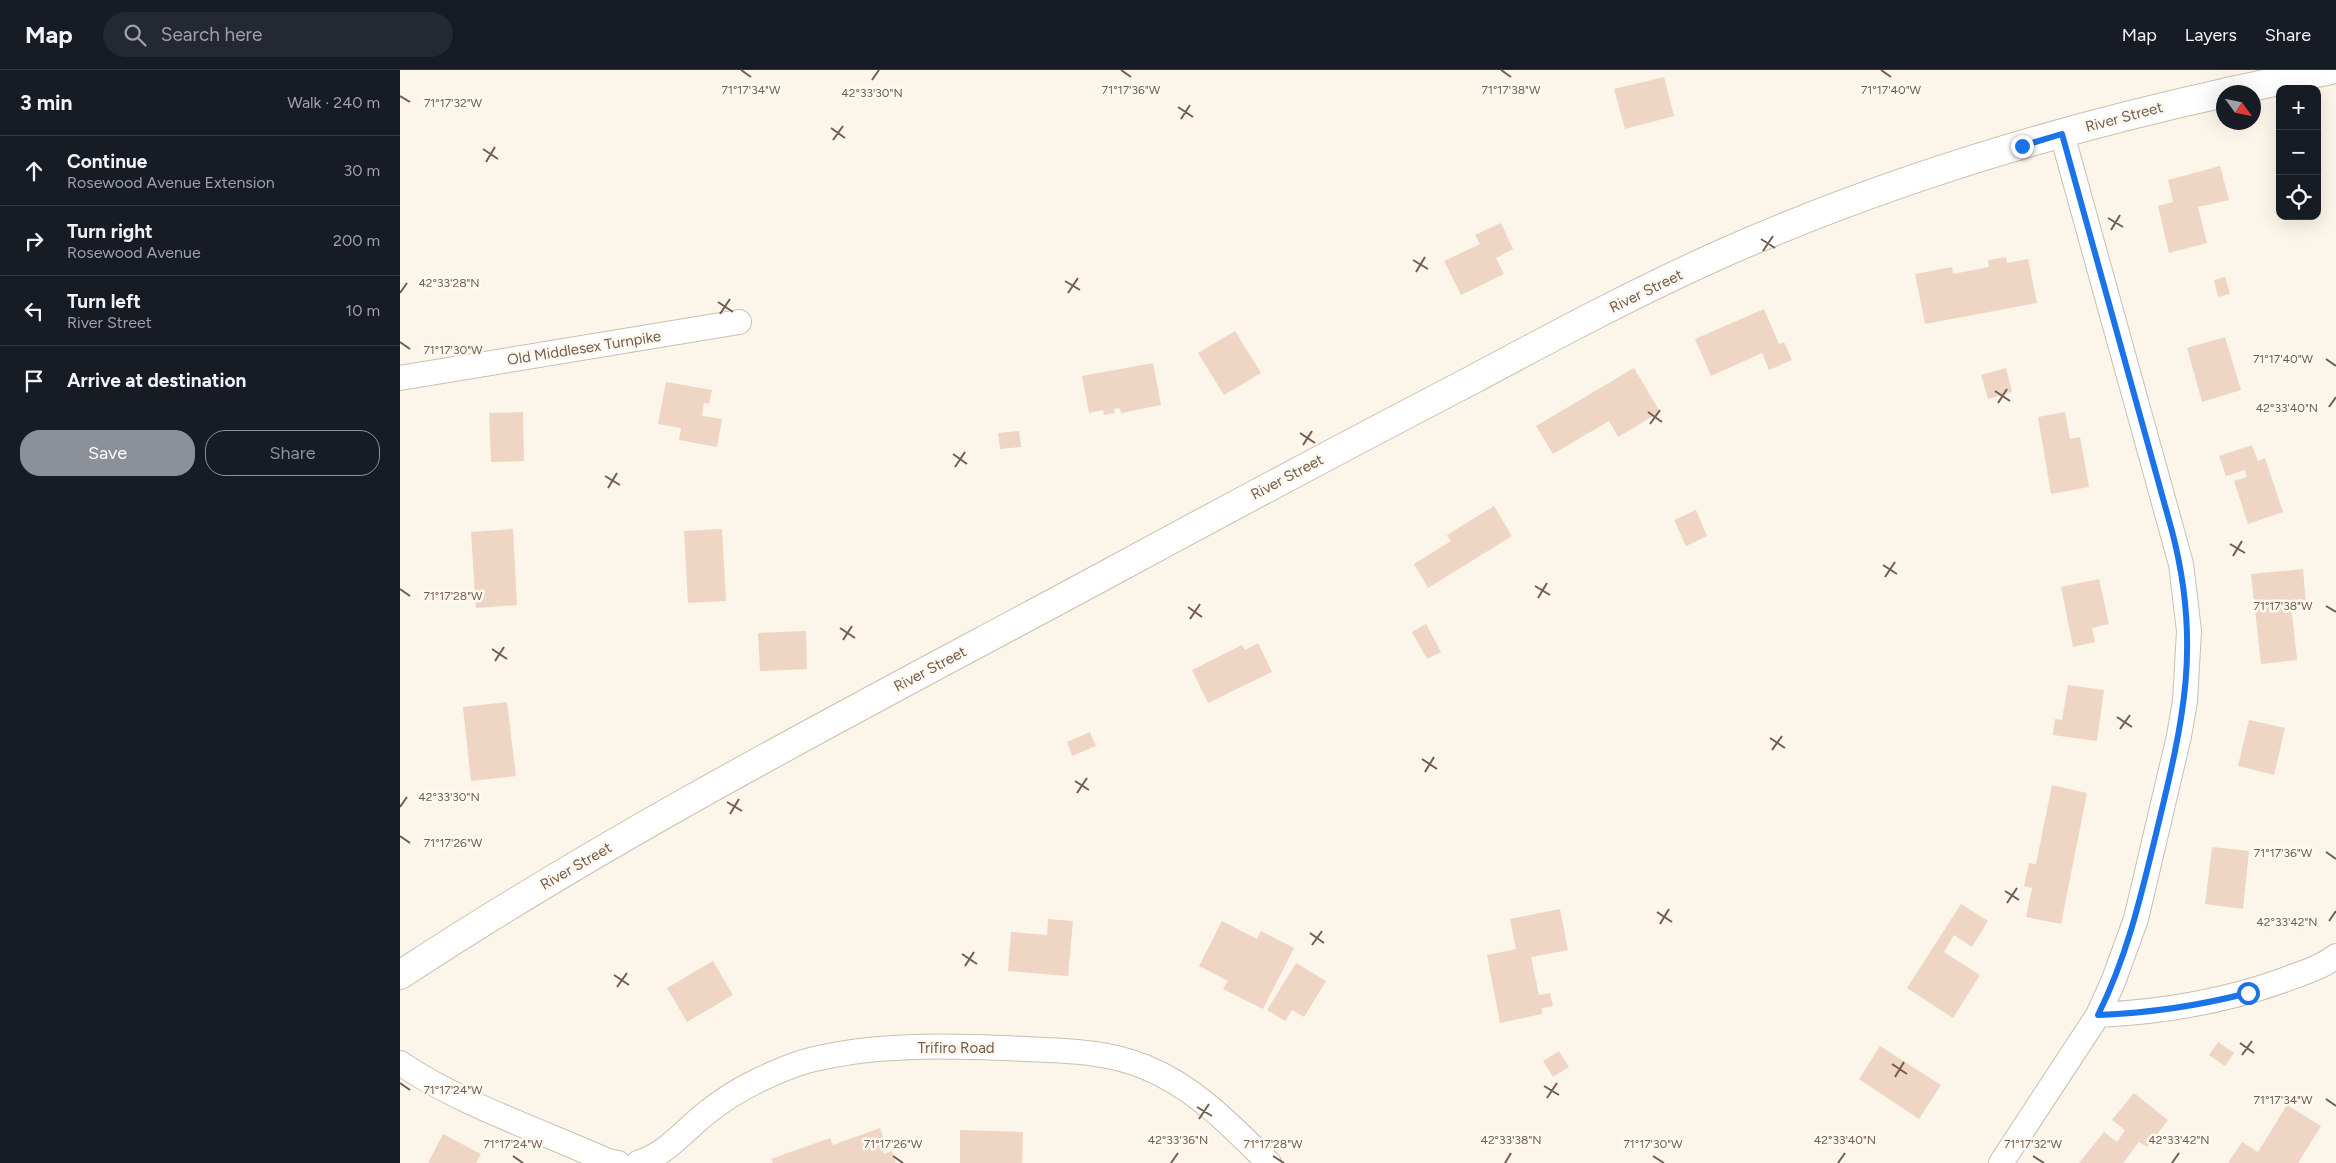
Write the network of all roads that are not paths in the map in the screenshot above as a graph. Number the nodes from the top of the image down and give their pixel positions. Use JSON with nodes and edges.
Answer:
{"nodes":[{"id":1,"x":2331,"y":70,"type":"edge"},
{"id":2,"x":2261,"y":85,"type":"edge"},
{"id":3,"x":2216,"y":95,"type":"edge"},
{"id":4,"x":2062,"y":134,"type":"junction"},
{"id":5,"x":739,"y":322,"type":"dead end"},
{"id":6,"x":400,"y":378,"type":"edge"},
{"id":7,"x":2336,"y":956,"type":"edge"},
{"id":8,"x":400,"y":975,"type":"edge"},
{"id":9,"x":2098,"y":1015,"type":"junction"},
{"id":10,"x":400,"y":1063,"type":"edge"},
{"id":11,"x":618,"y":1163,"type":"edge"},
{"id":12,"x":638,"y":1163,"type":"edge"},
{"id":13,"x":1269,"y":1163,"type":"edge"},
{"id":14,"x":2000,"y":1163,"type":"edge"}],
"edges":[{"from":1,"to":2,"type":"main road","name":"River Street"},
{"from":3,"to":4,"type":"main road","name":"River Street"},
{"from":4,"to":8,"type":"main road","name":"River Street"},
{"from":4,"to":9,"type":"street"},
{"from":5,"to":6,"type":"street","name":"Old Middlesex Turnpike"},
{"from":7,"to":9,"type":"street"},
{"from":9,"to":14,"type":"street"},
{"from":10,"to":11,"type":"street"},
{"from":12,"to":13,"type":"street","name":"Trifiro Road"}]}
